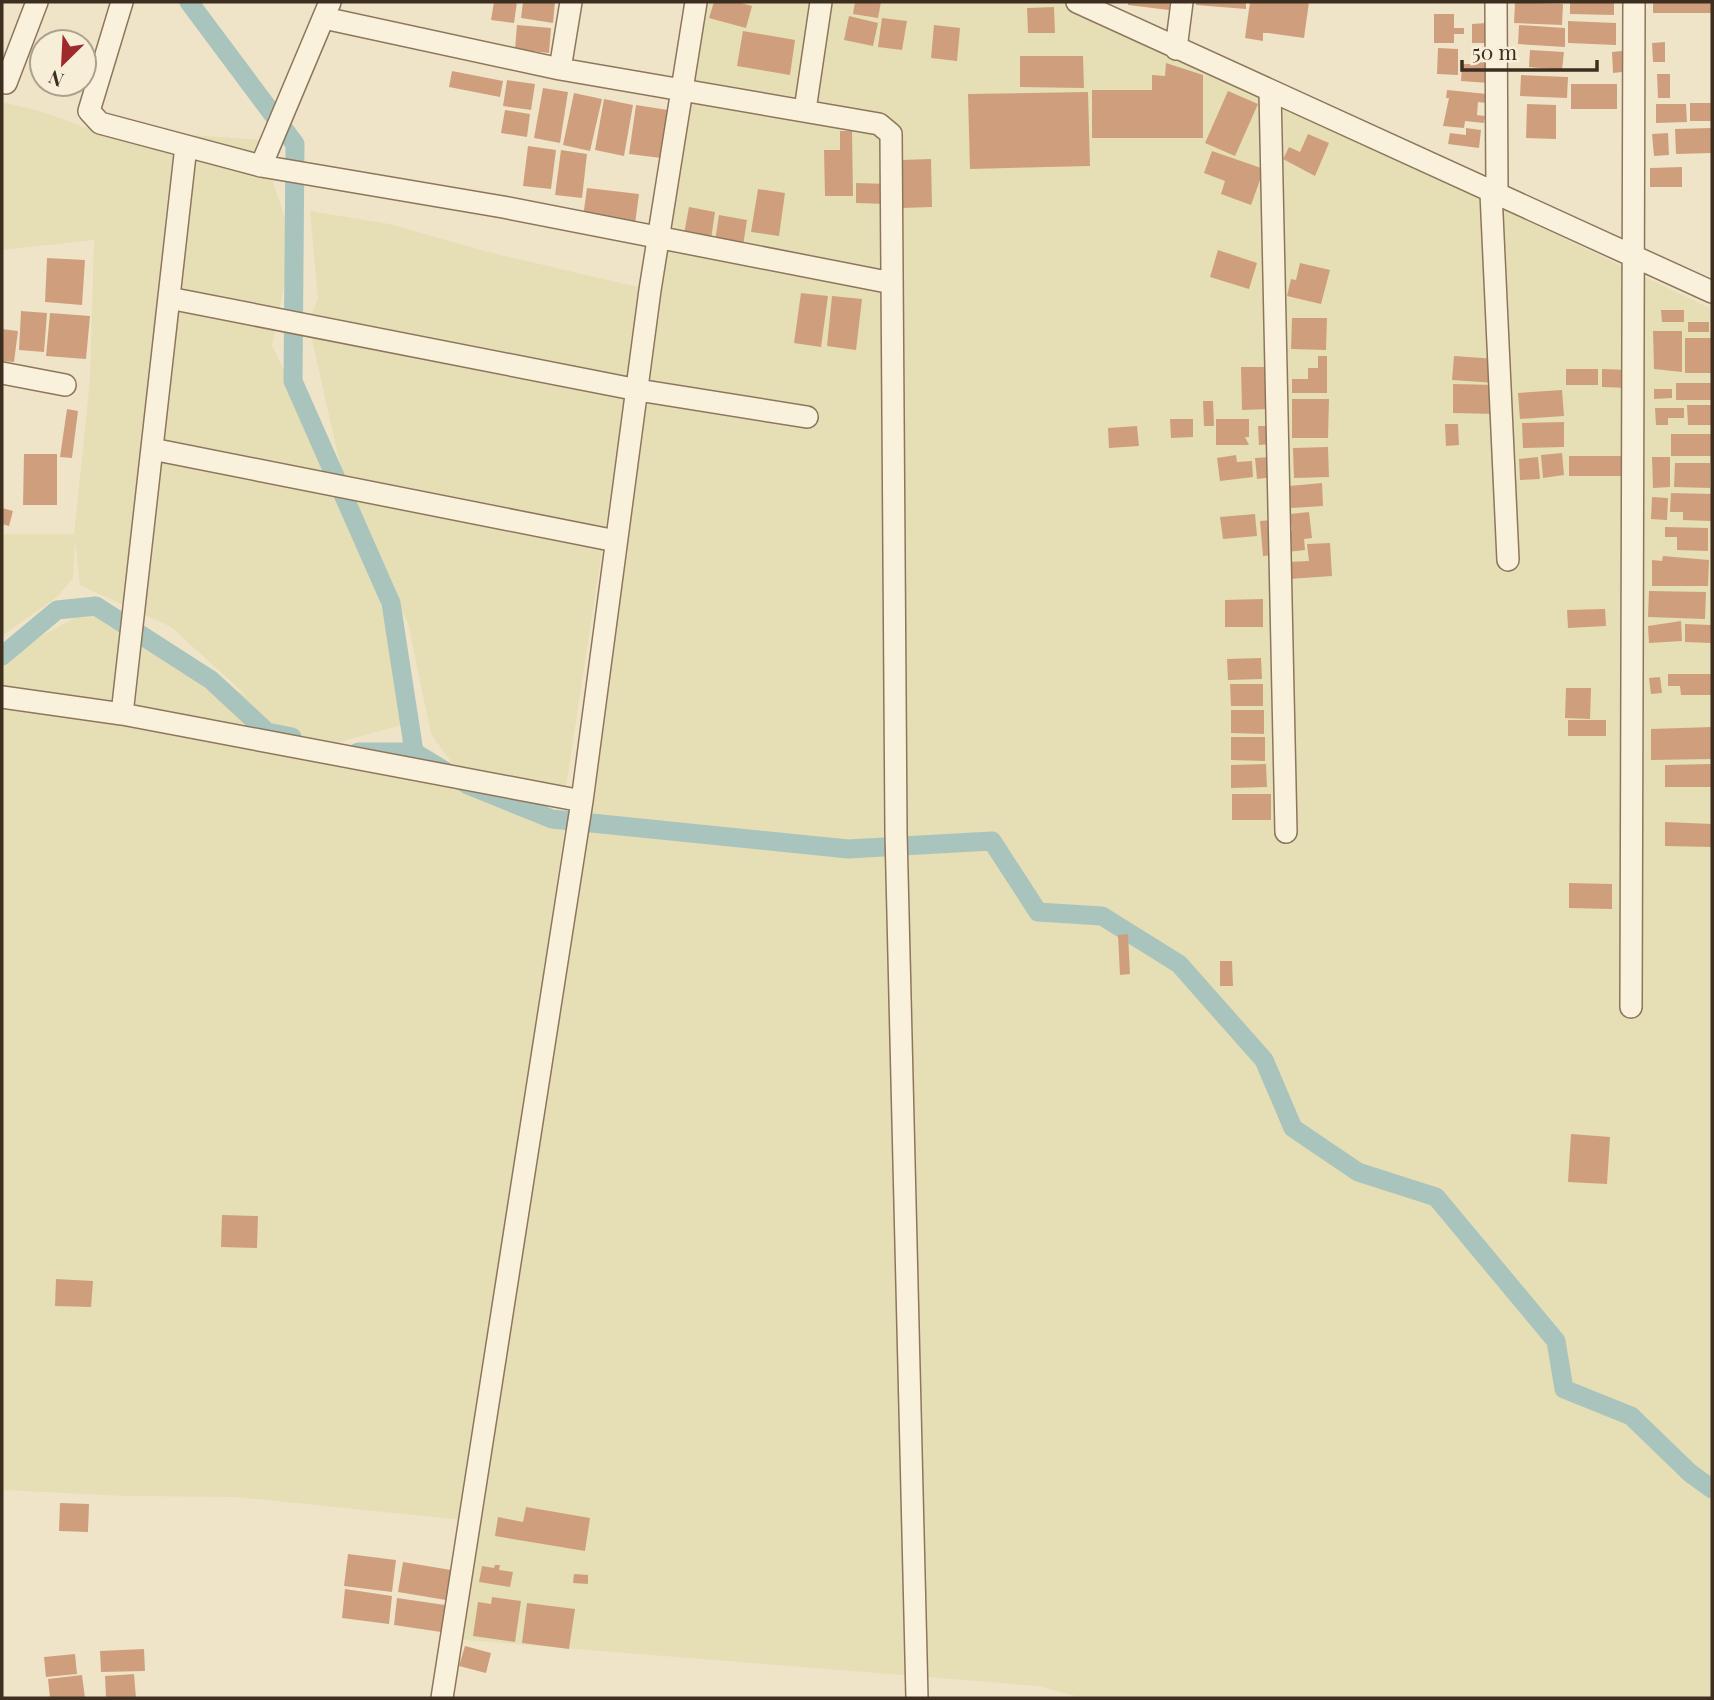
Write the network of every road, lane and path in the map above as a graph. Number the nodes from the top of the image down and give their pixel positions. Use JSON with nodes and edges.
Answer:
{"nodes":[{"id":1,"x":37,"y":2,"type":"edge"},
{"id":2,"x":122,"y":2,"type":"edge"},
{"id":3,"x":571,"y":2,"type":"edge"},
{"id":4,"x":696,"y":2,"type":"edge"},
{"id":5,"x":821,"y":2,"type":"edge"},
{"id":6,"x":1077,"y":2,"type":"edge"},
{"id":7,"x":1182,"y":2,"type":"edge"},
{"id":8,"x":1496,"y":2,"type":"edge"},
{"id":9,"x":1634,"y":2,"type":"edge"},
{"id":10,"x":327,"y":10,"type":"edge"},
{"id":11,"x":1176,"y":49,"type":"junction"},
{"id":12,"x":560,"y":69,"type":"junction"},
{"id":13,"x":6,"y":83,"type":"dead end"},
{"id":14,"x":682,"y":91,"type":"junction"},
{"id":15,"x":1270,"y":91,"type":"junction"},
{"id":16,"x":805,"y":110,"type":"junction"},
{"id":17,"x":186,"y":146,"type":"junction"},
{"id":18,"x":261,"y":166,"type":"junction"},
{"id":19,"x":1494,"y":194,"type":"junction"},
{"id":20,"x":658,"y":239,"type":"junction"},
{"id":21,"x":1633,"y":257,"type":"junction"},
{"id":22,"x":892,"y":283,"type":"junction"},
{"id":23,"x":1712,"y":292,"type":"edge"},
{"id":24,"x":169,"y":298,"type":"junction"},
{"id":25,"x":2,"y":373,"type":"edge"},
{"id":26,"x":65,"y":385,"type":"dead end"},
{"id":27,"x":638,"y":390,"type":"junction"},
{"id":28,"x":807,"y":417,"type":"dead end"},
{"id":29,"x":152,"y":449,"type":"junction"},
{"id":30,"x":616,"y":541,"type":"junction"},
{"id":31,"x":1508,"y":560,"type":"dead end"},
{"id":32,"x":2,"y":697,"type":"edge"},
{"id":33,"x":122,"y":714,"type":"junction"},
{"id":34,"x":582,"y":801,"type":"junction"},
{"id":35,"x":1286,"y":832,"type":"dead end"},
{"id":36,"x":1631,"y":1007,"type":"dead end"},
{"id":37,"x":443,"y":1698,"type":"edge"},
{"id":38,"x":917,"y":1698,"type":"edge"}],
"edges":[{"from":1,"to":13,"type":"street"},
{"from":2,"to":17,"type":"street"},
{"from":3,"to":12,"type":"street"},
{"from":4,"to":14,"type":"street"},
{"from":5,"to":16,"type":"street"},
{"from":6,"to":11,"type":"street"},
{"from":7,"to":11,"type":"street"},
{"from":8,"to":19,"type":"street"},
{"from":9,"to":21,"type":"street"},
{"from":10,"to":12,"type":"street"},
{"from":10,"to":18,"type":"street"},
{"from":11,"to":15,"type":"street"},
{"from":12,"to":14,"type":"street"},
{"from":14,"to":16,"type":"street"},
{"from":14,"to":20,"type":"street"},
{"from":15,"to":19,"type":"street"},
{"from":15,"to":35,"type":"street"},
{"from":16,"to":22,"type":"street"},
{"from":17,"to":18,"type":"street"},
{"from":17,"to":24,"type":"street"},
{"from":18,"to":20,"type":"street"},
{"from":19,"to":21,"type":"street"},
{"from":19,"to":31,"type":"street"},
{"from":20,"to":22,"type":"street"},
{"from":20,"to":27,"type":"street"},
{"from":21,"to":23,"type":"street"},
{"from":21,"to":36,"type":"street"},
{"from":22,"to":38,"type":"street"},
{"from":24,"to":27,"type":"street"},
{"from":24,"to":29,"type":"street"},
{"from":25,"to":26,"type":"street"},
{"from":27,"to":28,"type":"street"},
{"from":27,"to":30,"type":"street"},
{"from":29,"to":30,"type":"street"},
{"from":29,"to":33,"type":"street"},
{"from":30,"to":34,"type":"street"},
{"from":32,"to":33,"type":"street"},
{"from":33,"to":34,"type":"street"},
{"from":34,"to":37,"type":"street"}]}
